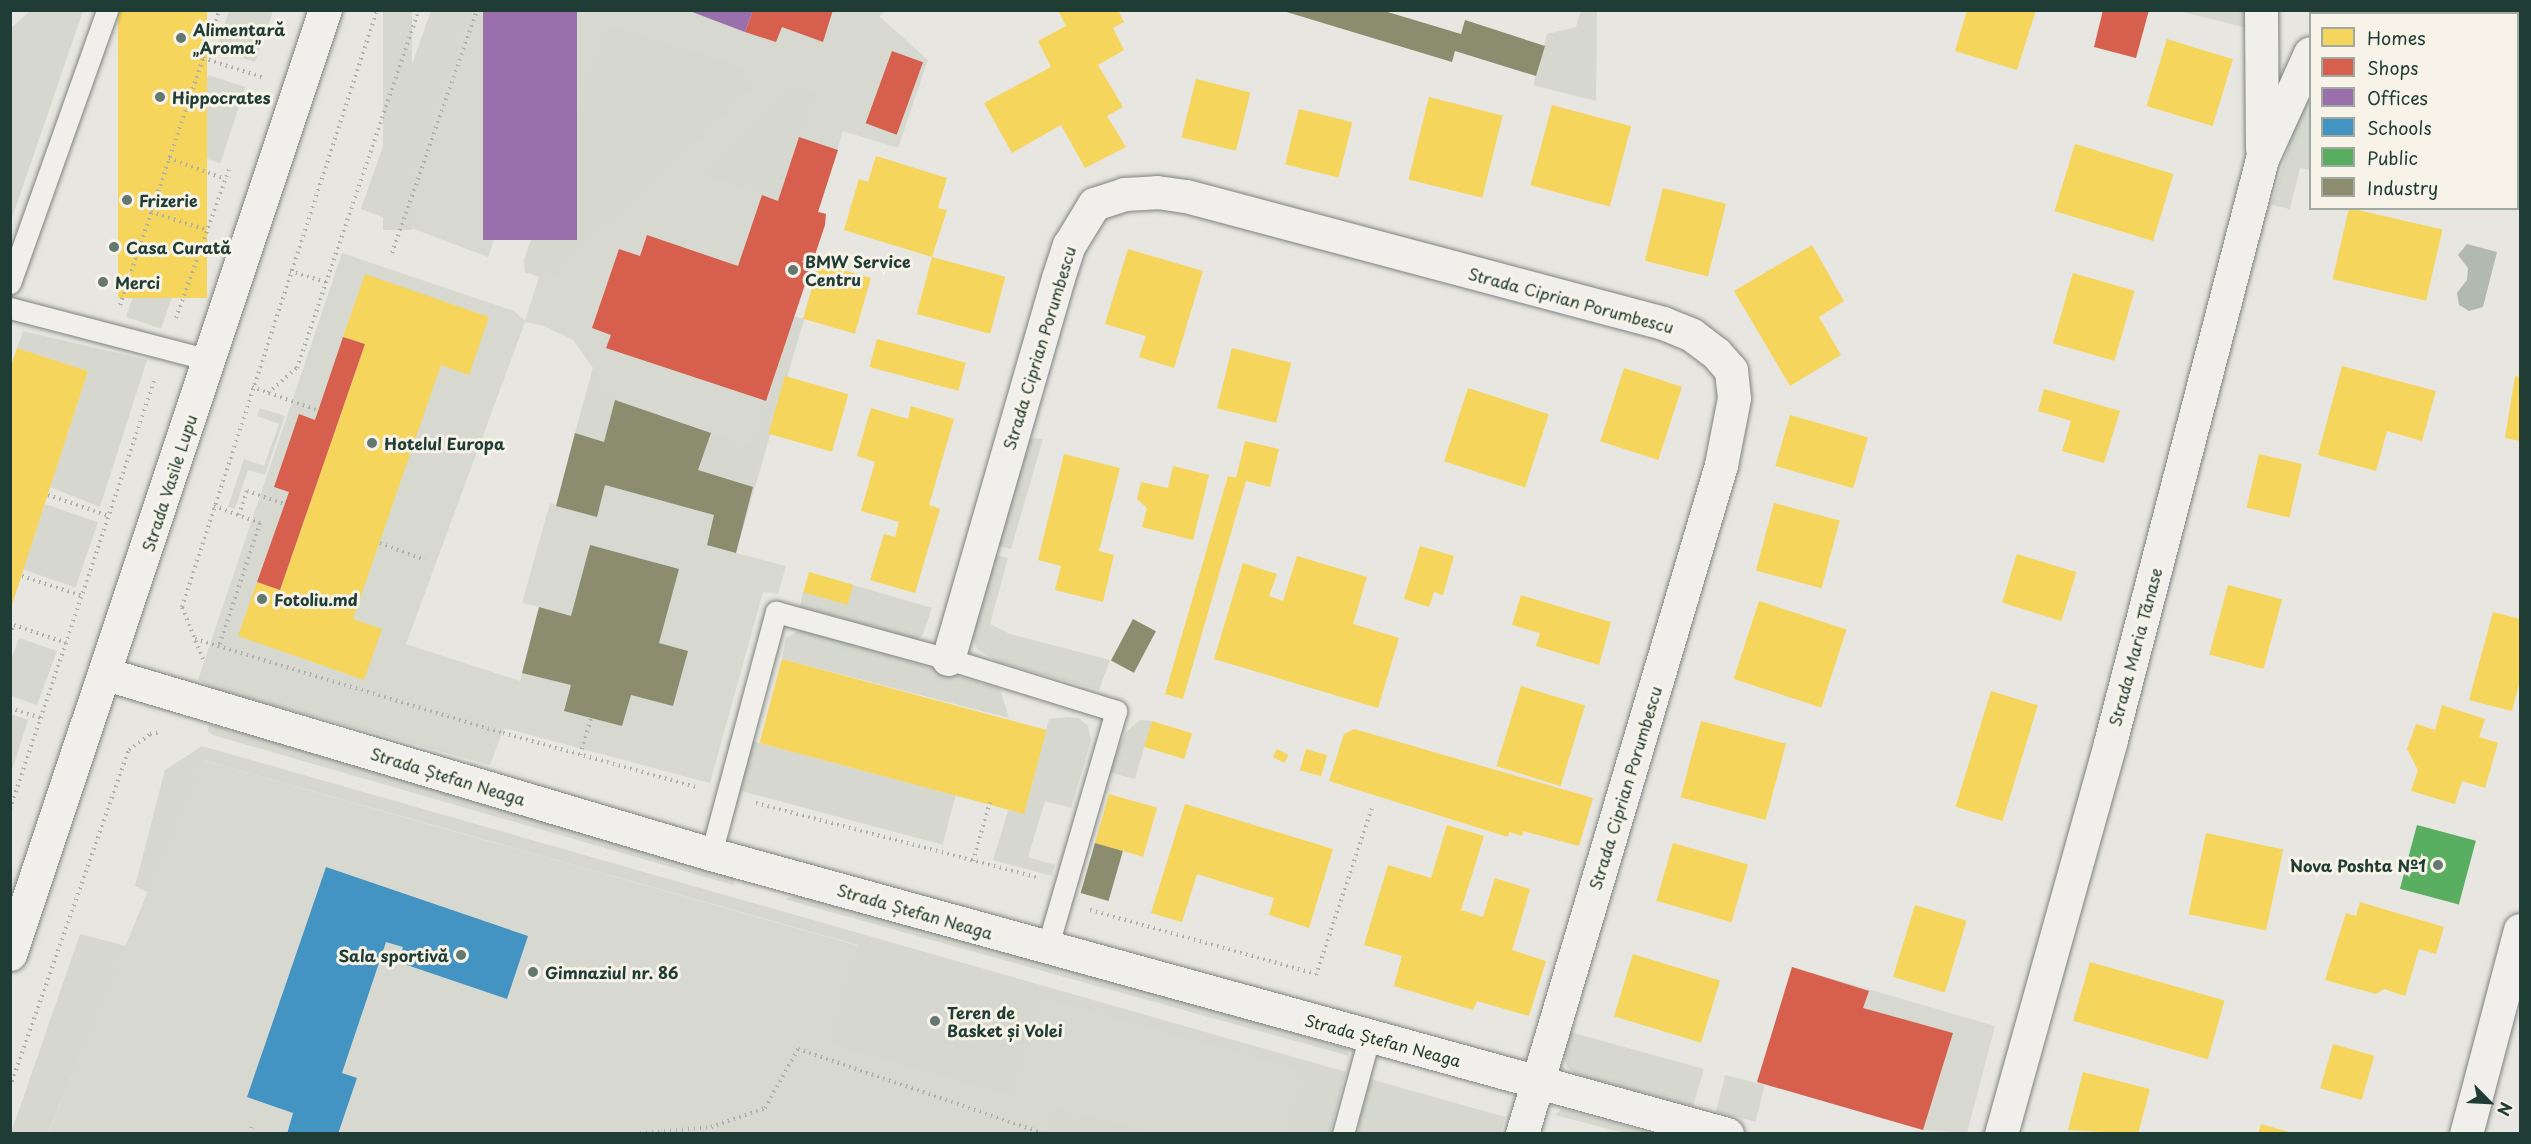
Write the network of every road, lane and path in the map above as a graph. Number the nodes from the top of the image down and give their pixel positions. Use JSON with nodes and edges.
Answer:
{"nodes":[{"id":1,"x":107,"y":10,"type":"edge"},
{"id":2,"x":219,"y":10,"type":"edge"},
{"id":3,"x":325,"y":10,"type":"edge"},
{"id":4,"x":377,"y":10,"type":"edge"},
{"id":5,"x":419,"y":10,"type":"edge"},
{"id":6,"x":477,"y":10,"type":"edge"},
{"id":7,"x":2261,"y":10,"type":"edge"},
{"id":8,"x":2309,"y":55,"type":"edge"},
{"id":9,"x":203,"y":58,"type":"junction"},
{"id":10,"x":266,"y":66,"type":"dead end"},
{"id":11,"x":262,"y":77,"type":"junction"},
{"id":12,"x":259,"y":87,"type":"dead end"},
{"id":13,"x":169,"y":158,"type":"junction"},
{"id":14,"x":233,"y":158,"type":"dead end"},
{"id":15,"x":2262,"y":159,"type":"junction"},
{"id":16,"x":225,"y":179,"type":"junction"},
{"id":17,"x":151,"y":212,"type":"junction"},
{"id":18,"x":207,"y":230,"type":"junction"},
{"id":19,"x":392,"y":253,"type":"dead end"},
{"id":20,"x":290,"y":271,"type":"junction"},
{"id":21,"x":325,"y":282,"type":"junction"},
{"id":22,"x":10,"y":283,"type":"edge"},
{"id":23,"x":10,"y":308,"type":"edge"},
{"id":24,"x":110,"y":333,"type":"junction"},
{"id":25,"x":165,"y":347,"type":"junction"},
{"id":26,"x":210,"y":360,"type":"junction"},
{"id":27,"x":252,"y":387,"type":"junction"},
{"id":28,"x":268,"y":393,"type":"junction"},
{"id":29,"x":317,"y":410,"type":"dead end"},
{"id":30,"x":48,"y":495,"type":"dead end"},
{"id":31,"x":284,"y":504,"type":"dead end"},
{"id":32,"x":214,"y":506,"type":"junction"},
{"id":33,"x":239,"y":515,"type":"junction"},
{"id":34,"x":108,"y":516,"type":"junction"},
{"id":35,"x":380,"y":543,"type":"dead end"},
{"id":36,"x":425,"y":560,"type":"dead end"},
{"id":37,"x":22,"y":576,"type":"dead end"},
{"id":38,"x":82,"y":596,"type":"junction"},
{"id":39,"x":10,"y":635,"type":"edge"},
{"id":40,"x":195,"y":639,"type":"junction"},
{"id":41,"x":66,"y":643,"type":"junction"},
{"id":42,"x":219,"y":646,"type":"junction"},
{"id":43,"x":203,"y":659,"type":"dead end"},
{"id":44,"x":948,"y":659,"type":"junction"},
{"id":45,"x":106,"y":674,"type":"junction"},
{"id":46,"x":10,"y":708,"type":"edge"},
{"id":47,"x":41,"y":718,"type":"junction"},
{"id":48,"x":591,"y":718,"type":"dead end"},
{"id":49,"x":169,"y":731,"type":"dead end"},
{"id":50,"x":580,"y":755,"type":"junction"},
{"id":51,"x":727,"y":796,"type":"junction"},
{"id":52,"x":990,"y":802,"type":"dead end"},
{"id":53,"x":1372,"y":808,"type":"dead end"},
{"id":54,"x":10,"y":809,"type":"edge"},
{"id":55,"x":711,"y":854,"type":"junction"},
{"id":56,"x":974,"y":861,"type":"junction"},
{"id":57,"x":1063,"y":893,"type":"junction"},
{"id":58,"x":2520,"y":930,"type":"edge"},
{"id":59,"x":1047,"y":948,"type":"junction"},
{"id":60,"x":10,"y":954,"type":"edge"},
{"id":61,"x":1316,"y":974,"type":"junction"},
{"id":62,"x":1302,"y":1019,"type":"junction"},
{"id":63,"x":1368,"y":1038,"type":"junction"},
{"id":64,"x":1537,"y":1080,"type":"junction"},
{"id":65,"x":10,"y":1087,"type":"edge"},
{"id":66,"x":252,"y":1127,"type":"dead end"},
{"id":67,"x":1042,"y":1133,"type":"edge"},
{"id":68,"x":250,"y":1134,"type":"edge"},
{"id":69,"x":634,"y":1134,"type":"edge"},
{"id":70,"x":1343,"y":1134,"type":"edge"},
{"id":71,"x":1522,"y":1134,"type":"edge"},
{"id":72,"x":1727,"y":1134,"type":"edge"},
{"id":73,"x":2001,"y":1134,"type":"edge"},
{"id":74,"x":2466,"y":1134,"type":"edge"}],
"edges":[{"from":1,"to":22,"type":"lane"},
{"from":2,"to":9,"type":"path"},
{"from":3,"to":26,"type":"street","name":"Strada Vasile Lupu"},
{"from":4,"to":20,"type":"path"},
{"from":5,"to":21,"type":"path"},
{"from":6,"to":19,"type":"path"},
{"from":7,"to":15,"type":"street","name":"Strada Maria Tănase"},
{"from":8,"to":15,"type":"street","name":"Strada Maria Tănase"},
{"from":9,"to":11,"type":"path"},
{"from":9,"to":13,"type":"path"},
{"from":10,"to":11,"type":"path"},
{"from":11,"to":12,"type":"path"},
{"from":13,"to":16,"type":"path"},
{"from":13,"to":17,"type":"path"},
{"from":14,"to":16,"type":"path"},
{"from":15,"to":73,"type":"street","name":"Strada Maria Tănase"},
{"from":16,"to":18,"type":"path"},
{"from":17,"to":18,"type":"path"},
{"from":17,"to":24,"type":"path"},
{"from":18,"to":25,"type":"path"},
{"from":20,"to":21,"type":"path"},
{"from":20,"to":27,"type":"path"},
{"from":21,"to":28,"type":"path"},
{"from":23,"to":24,"type":"lane"},
{"from":24,"to":25,"type":"lane"},
{"from":25,"to":26,"type":"lane"},
{"from":25,"to":34,"type":"path"},
{"from":26,"to":45,"type":"street","name":"Strada Vasile Lupu"},
{"from":27,"to":28,"type":"path"},
{"from":27,"to":32,"type":"path"},
{"from":28,"to":29,"type":"path"},
{"from":30,"to":34,"type":"path"},
{"from":31,"to":33,"type":"path"},
{"from":32,"to":33,"type":"path"},
{"from":32,"to":40,"type":"path"},
{"from":33,"to":42,"type":"path"},
{"from":34,"to":38,"type":"path"},
{"from":35,"to":36,"type":"path"},
{"from":37,"to":38,"type":"path"},
{"from":38,"to":41,"type":"path"},
{"from":39,"to":41,"type":"path"},
{"from":40,"to":42,"type":"path"},
{"from":40,"to":43,"type":"path"},
{"from":41,"to":47,"type":"path"},
{"from":42,"to":50,"type":"path"},
{"from":44,"to":51,"type":"lane"},
{"from":44,"to":57,"type":"lane"},
{"from":44,"to":64,"type":"street","name":"Strada Ciprian Porumbescu"},
{"from":45,"to":55,"type":"street","name":"Strada Ștefan Neaga"},
{"from":45,"to":60,"type":"street","name":"Strada Vasile Lupu"},
{"from":46,"to":47,"type":"path"},
{"from":47,"to":54,"type":"path"},
{"from":48,"to":50,"type":"path"},
{"from":49,"to":65,"type":"path"},
{"from":50,"to":51,"type":"path"},
{"from":51,"to":55,"type":"lane"},
{"from":51,"to":56,"type":"path"},
{"from":52,"to":56,"type":"path"},
{"from":53,"to":61,"type":"path"},
{"from":55,"to":59,"type":"street","name":"Strada Ștefan Neaga"},
{"from":56,"to":57,"type":"path"},
{"from":57,"to":59,"type":"lane"},
{"from":57,"to":61,"type":"path"},
{"from":58,"to":74,"type":"street"},
{"from":59,"to":62,"type":"street","name":"Strada Ștefan Neaga"},
{"from":61,"to":62,"type":"path"},
{"from":62,"to":63,"type":"street","name":"Strada Ștefan Neaga"},
{"from":63,"to":64,"type":"street","name":"Strada Ștefan Neaga"},
{"from":63,"to":70,"type":"lane"},
{"from":64,"to":71,"type":"street","name":"Strada Ciprian Porumbescu"},
{"from":64,"to":72,"type":"street","name":"Strada Ștefan Neaga"},
{"from":66,"to":68,"type":"path"},
{"from":67,"to":69,"type":"path"}]}
